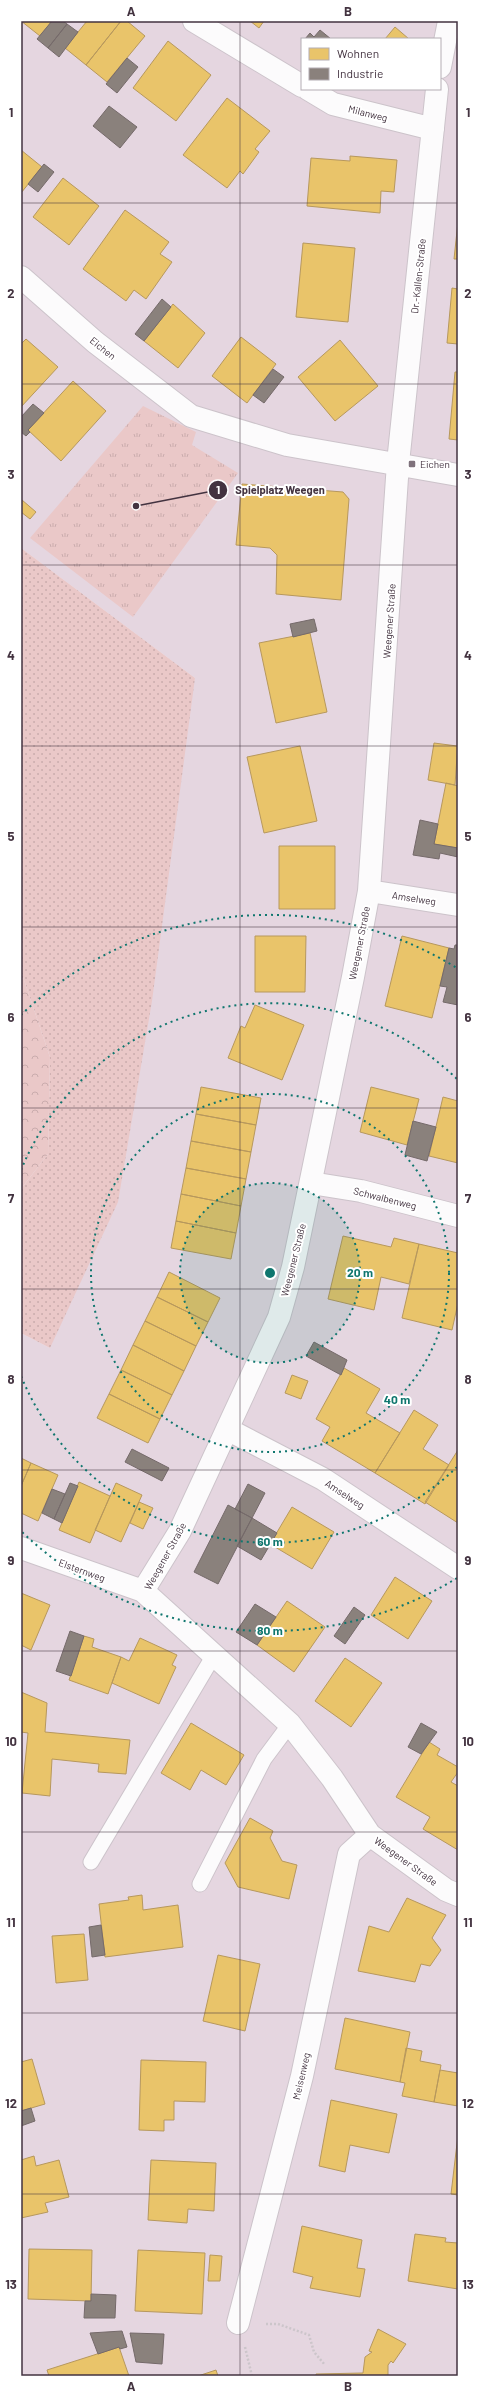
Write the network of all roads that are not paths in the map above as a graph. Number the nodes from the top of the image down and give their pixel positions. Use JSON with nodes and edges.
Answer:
{"nodes":[{"id":1,"x":194,"y":21,"type":"edge"},
{"id":2,"x":449,"y":21,"type":"edge"},
{"id":3,"x":441,"y":62,"type":"edge"},
{"id":4,"x":301,"y":85,"type":"edge"},
{"id":5,"x":310,"y":90,"type":"edge"},
{"id":6,"x":437,"y":90,"type":"edge"},
{"id":7,"x":432,"y":129,"type":"junction"},
{"id":8,"x":21,"y":277,"type":"edge"},
{"id":9,"x":398,"y":463,"type":"junction"},
{"id":10,"x":458,"y":475,"type":"edge"},
{"id":11,"x":369,"y":891,"type":"junction"},
{"id":12,"x":458,"y":905,"type":"edge"},
{"id":13,"x":311,"y":1183,"type":"junction"},
{"id":14,"x":458,"y":1216,"type":"edge"},
{"id":15,"x":227,"y":1429,"type":"junction"},
{"id":16,"x":21,"y":1548,"type":"edge"},
{"id":17,"x":458,"y":1568,"type":"edge"},
{"id":18,"x":143,"y":1592,"type":"junction"},
{"id":19,"x":214,"y":1655,"type":"junction"},
{"id":20,"x":290,"y":1724,"type":"junction"},
{"id":21,"x":370,"y":1835,"type":"junction"},
{"id":22,"x":91,"y":1862,"type":"dead end"},
{"id":23,"x":200,"y":1884,"type":"dead end"},
{"id":24,"x":458,"y":1894,"type":"edge"},
{"id":25,"x":238,"y":2323,"type":"dead end"}],
"edges":[{"from":1,"to":4,"type":"street"},
{"from":2,"to":3,"type":"street"},
{"from":5,"to":7,"type":"street","name":"Milanweg"},
{"from":6,"to":7,"type":"street","name":"Dr.-Kallen-Straße"},
{"from":7,"to":9,"type":"street","name":"Dr.-Kallen-Straße"},
{"from":8,"to":9,"type":"street","name":"Eichen"},
{"from":9,"to":10,"type":"street","name":"Eichen"},
{"from":9,"to":11,"type":"street","name":"Weegener Straße"},
{"from":11,"to":12,"type":"street","name":"Amselweg"},
{"from":11,"to":13,"type":"street","name":"Weegener Straße"},
{"from":13,"to":14,"type":"street","name":"Schwalbenweg"},
{"from":13,"to":15,"type":"street","name":"Weegener Straße"},
{"from":15,"to":17,"type":"street","name":"Amselweg"},
{"from":15,"to":18,"type":"street","name":"Weegener Straße"},
{"from":16,"to":18,"type":"street","name":"Elsternweg"},
{"from":18,"to":19,"type":"street","name":"Weegener Straße"},
{"from":19,"to":20,"type":"street","name":"Weegener Straße"},
{"from":19,"to":22,"type":"lane"},
{"from":20,"to":21,"type":"street","name":"Weegener Straße"},
{"from":20,"to":23,"type":"lane"},
{"from":21,"to":24,"type":"street","name":"Weegener Straße"},
{"from":21,"to":25,"type":"street","name":"Meisenweg"}]}
